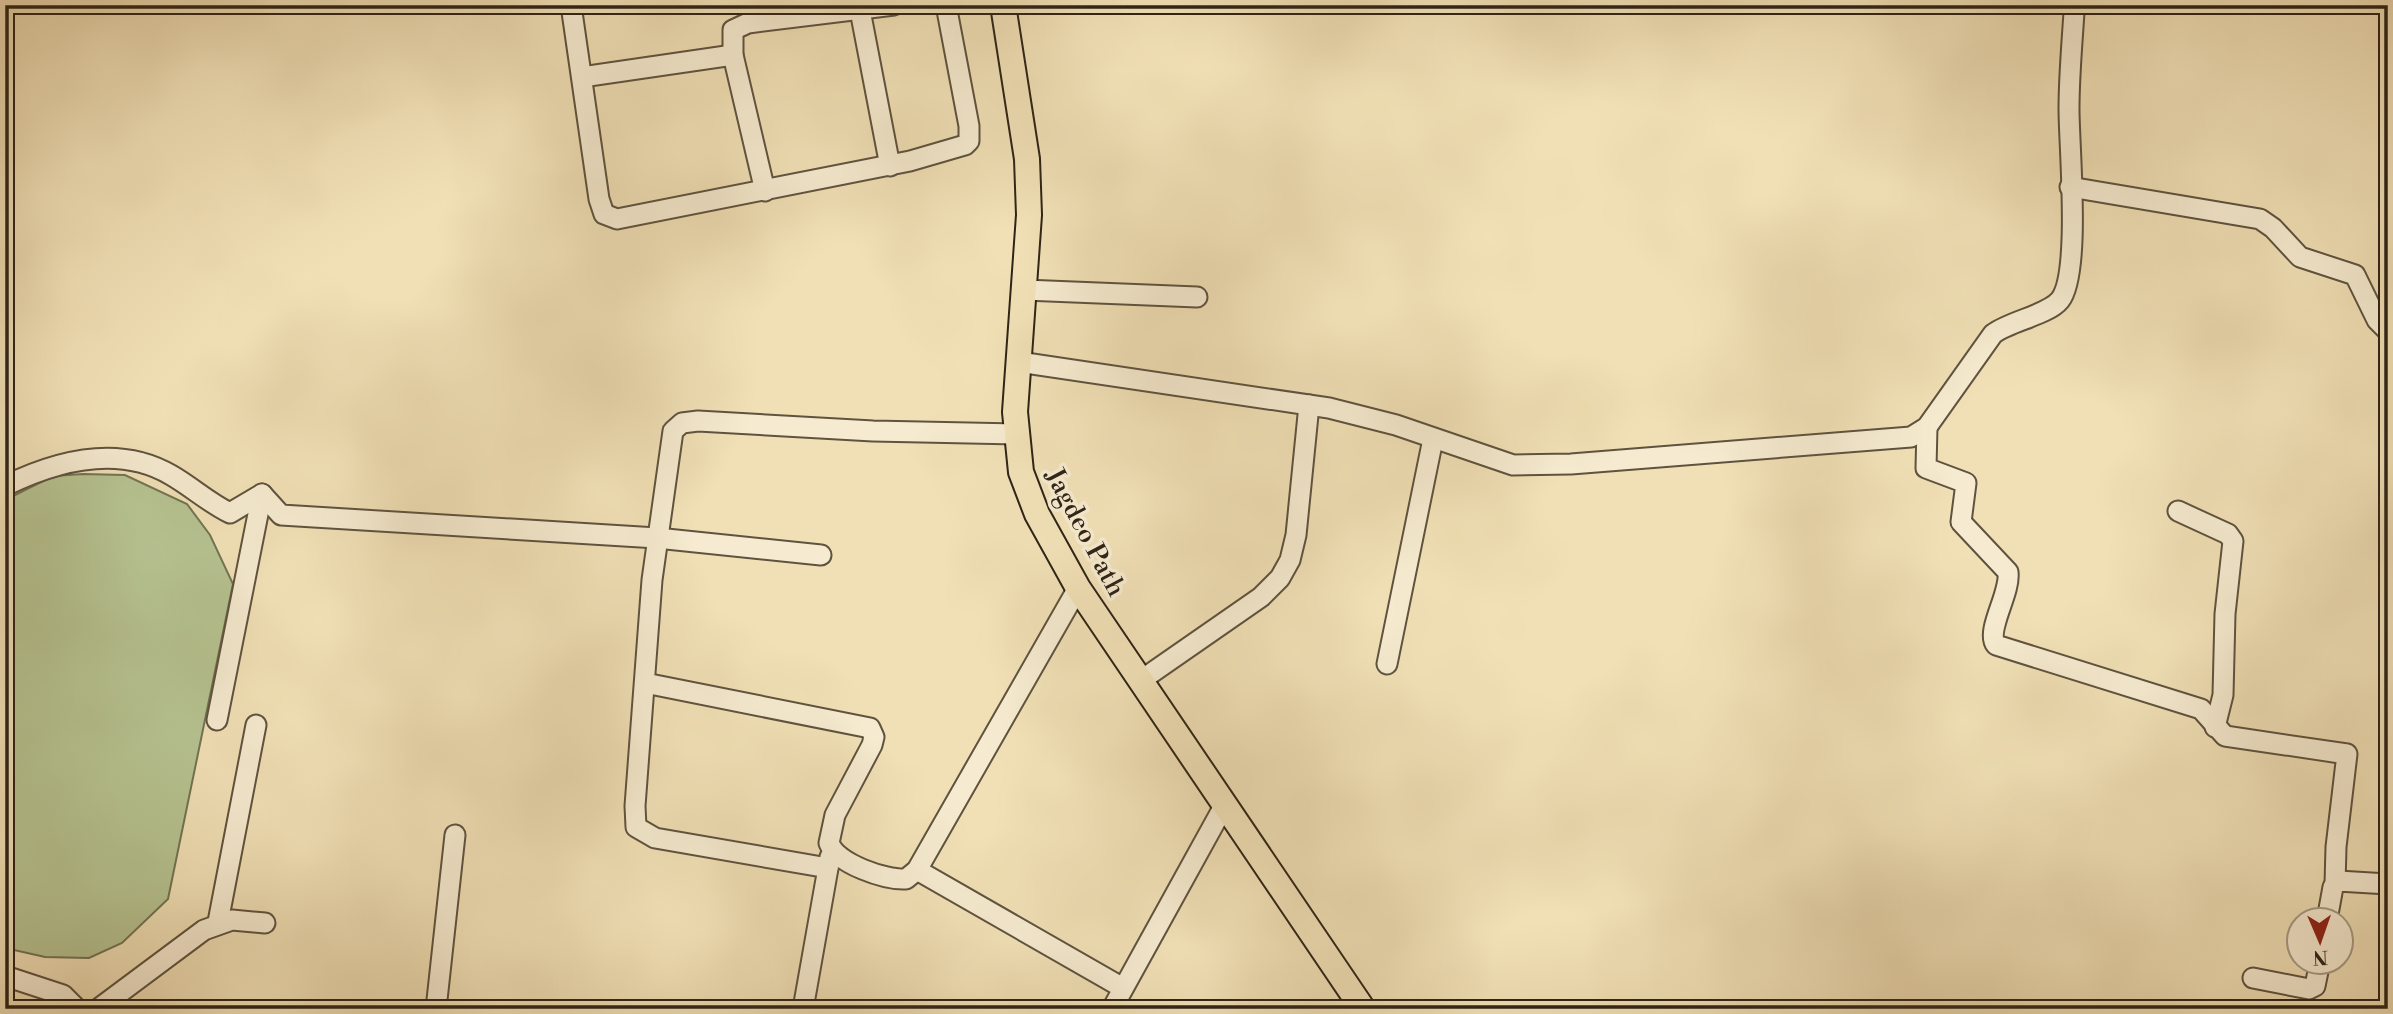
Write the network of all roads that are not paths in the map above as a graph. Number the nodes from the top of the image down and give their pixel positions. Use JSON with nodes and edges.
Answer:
{"nodes":[{"id":1,"x":571,"y":5,"type":"edge"},
{"id":2,"x":894,"y":5,"type":"edge"},
{"id":3,"x":946,"y":5,"type":"edge"},
{"id":4,"x":1003,"y":5,"type":"edge"},
{"id":5,"x":2078,"y":5,"type":"edge"},
{"id":6,"x":860,"y":8,"type":"edge"},
{"id":7,"x":733,"y":55,"type":"junction"},
{"id":8,"x":582,"y":77,"type":"junction"},
{"id":9,"x":890,"y":166,"type":"junction"},
{"id":10,"x":2070,"y":187,"type":"junction"},
{"id":11,"x":765,"y":191,"type":"junction"},
{"id":12,"x":1024,"y":290,"type":"junction"},
{"id":13,"x":1197,"y":297,"type":"dead end"},
{"id":14,"x":2388,"y":331,"type":"edge"},
{"id":15,"x":1019,"y":362,"type":"junction"},
{"id":16,"x":1310,"y":405,"type":"junction"},
{"id":17,"x":1927,"y":427,"type":"junction"},
{"id":18,"x":1017,"y":434,"type":"junction"},
{"id":19,"x":1433,"y":439,"type":"junction"},
{"id":20,"x":5,"y":486,"type":"edge"},
{"id":21,"x":262,"y":494,"type":"junction"},
{"id":22,"x":2179,"y":511,"type":"dead end"},
{"id":23,"x":657,"y":538,"type":"junction"},
{"id":24,"x":821,"y":555,"type":"dead end"},
{"id":25,"x":1078,"y":588,"type":"junction"},
{"id":26,"x":1387,"y":664,"type":"dead end"},
{"id":27,"x":1140,"y":681,"type":"junction"},
{"id":28,"x":645,"y":683,"type":"junction"},
{"id":29,"x":217,"y":720,"type":"dead end"},
{"id":30,"x":256,"y":725,"type":"dead end"},
{"id":31,"x":2215,"y":727,"type":"junction"},
{"id":32,"x":1224,"y":806,"type":"junction"},
{"id":33,"x":456,"y":835,"type":"dead end"},
{"id":34,"x":830,"y":859,"type":"junction"},
{"id":35,"x":917,"y":870,"type":"junction"},
{"id":36,"x":2335,"y":884,"type":"junction"},
{"id":37,"x":2388,"y":884,"type":"edge"},
{"id":38,"x":2330,"y":906,"type":"edge"},
{"id":39,"x":218,"y":922,"type":"junction"},
{"id":40,"x":265,"y":923,"type":"dead end"},
{"id":41,"x":5,"y":976,"type":"edge"},
{"id":42,"x":2317,"y":976,"type":"edge"},
{"id":43,"x":2253,"y":978,"type":"dead end"},
{"id":44,"x":1123,"y":988,"type":"junction"},
{"id":45,"x":77,"y":1009,"type":"edge"},
{"id":46,"x":98,"y":1009,"type":"edge"},
{"id":47,"x":436,"y":1009,"type":"edge"},
{"id":48,"x":803,"y":1009,"type":"edge"},
{"id":49,"x":1112,"y":1009,"type":"edge"},
{"id":50,"x":1363,"y":1009,"type":"edge"}],
"edges":[{"from":1,"to":8,"type":"street"},
{"from":2,"to":6,"type":"street"},
{"from":3,"to":9,"type":"street"},
{"from":4,"to":12,"type":"main road","name":"Jagdeo Path"},
{"from":5,"to":10,"type":"street"},
{"from":6,"to":7,"type":"street"},
{"from":6,"to":9,"type":"street"},
{"from":7,"to":8,"type":"street"},
{"from":7,"to":11,"type":"street"},
{"from":8,"to":11,"type":"street"},
{"from":9,"to":11,"type":"street"},
{"from":10,"to":14,"type":"street"},
{"from":10,"to":17,"type":"street"},
{"from":12,"to":13,"type":"street"},
{"from":12,"to":15,"type":"main road","name":"Jagdeo Path"},
{"from":15,"to":16,"type":"street"},
{"from":15,"to":18,"type":"main road","name":"Jagdeo Path"},
{"from":16,"to":19,"type":"street"},
{"from":16,"to":27,"type":"street"},
{"from":17,"to":19,"type":"street"},
{"from":17,"to":31,"type":"street"},
{"from":18,"to":23,"type":"street"},
{"from":18,"to":25,"type":"main road","name":"Jagdeo Path"},
{"from":19,"to":26,"type":"street"},
{"from":20,"to":21,"type":"street"},
{"from":21,"to":23,"type":"street"},
{"from":21,"to":29,"type":"street"},
{"from":22,"to":31,"type":"street"},
{"from":23,"to":24,"type":"street"},
{"from":23,"to":28,"type":"street"},
{"from":25,"to":27,"type":"main road","name":"Jagdeo Path"},
{"from":25,"to":35,"type":"street"},
{"from":27,"to":32,"type":"main road","name":"Jagdeo Path"},
{"from":28,"to":34,"type":"street"},
{"from":28,"to":34,"type":"street"},
{"from":30,"to":39,"type":"street"},
{"from":31,"to":36,"type":"street"},
{"from":32,"to":44,"type":"street"},
{"from":32,"to":50,"type":"main road","name":"Jagdeo Path"},
{"from":33,"to":47,"type":"street"},
{"from":34,"to":35,"type":"street"},
{"from":34,"to":48,"type":"street"},
{"from":35,"to":44,"type":"street"},
{"from":36,"to":37,"type":"street"},
{"from":36,"to":38,"type":"street"},
{"from":39,"to":40,"type":"street"},
{"from":39,"to":46,"type":"street"},
{"from":41,"to":45,"type":"street"},
{"from":42,"to":43,"type":"street"},
{"from":44,"to":49,"type":"street"}]}
